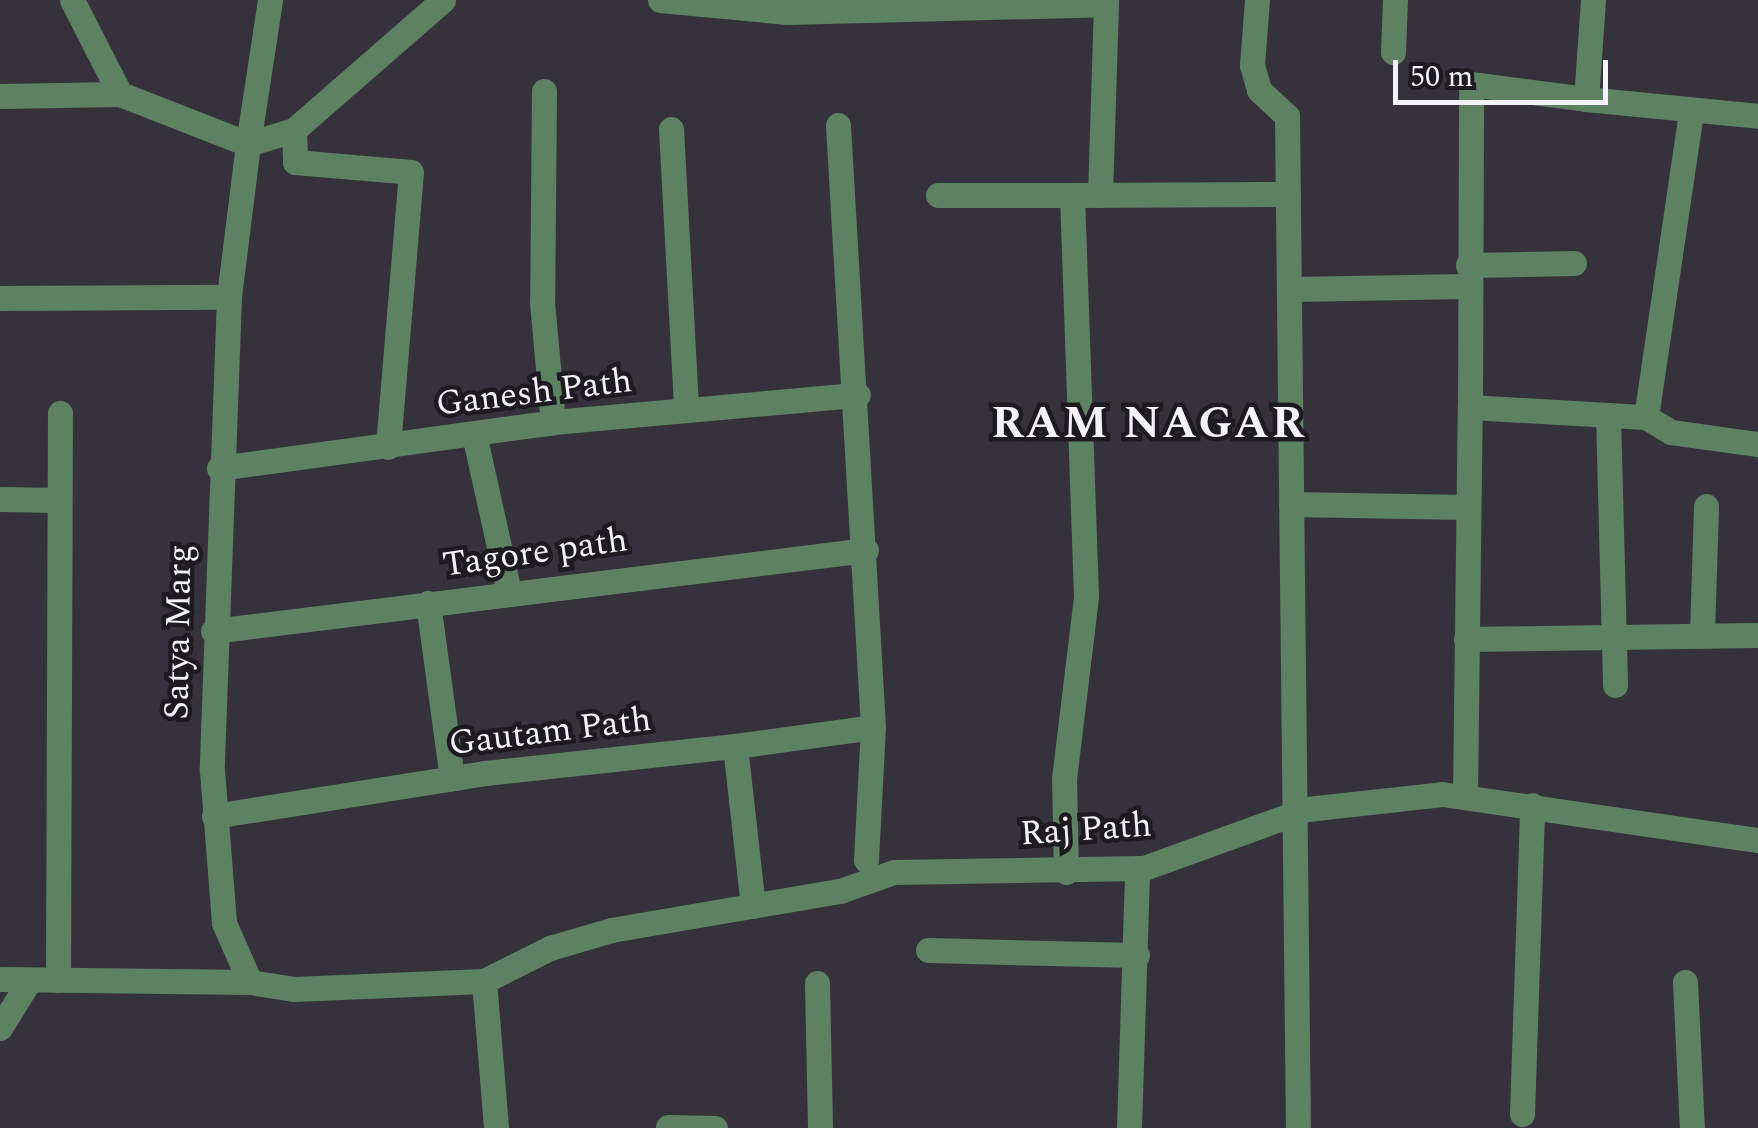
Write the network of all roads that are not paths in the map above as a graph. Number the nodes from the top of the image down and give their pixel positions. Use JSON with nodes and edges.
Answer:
{"nodes":[{"id":1,"x":72,"y":0,"type":"edge"},
{"id":2,"x":270,"y":0,"type":"edge"},
{"id":3,"x":443,"y":0,"type":"edge"},
{"id":4,"x":660,"y":0,"type":"edge"},
{"id":5,"x":1257,"y":0,"type":"edge"},
{"id":6,"x":1395,"y":0,"type":"edge"},
{"id":7,"x":1593,"y":0,"type":"edge"},
{"id":8,"x":1106,"y":2,"type":"edge"},
{"id":9,"x":945,"y":3,"type":"edge"},
{"id":10,"x":786,"y":6,"type":"edge"},
{"id":11,"x":1393,"y":52,"type":"dead end"},
{"id":12,"x":544,"y":91,"type":"dead end"},
{"id":13,"x":120,"y":94,"type":"junction"},
{"id":14,"x":0,"y":96,"type":"edge"},
{"id":15,"x":1586,"y":99,"type":"junction"},
{"id":16,"x":1690,"y":111,"type":"junction"},
{"id":17,"x":1758,"y":116,"type":"edge"},
{"id":18,"x":838,"y":125,"type":"dead end"},
{"id":19,"x":671,"y":129,"type":"dead end"},
{"id":20,"x":294,"y":130,"type":"junction"},
{"id":21,"x":248,"y":144,"type":"junction"},
{"id":22,"x":1288,"y":194,"type":"junction"},
{"id":23,"x":938,"y":195,"type":"dead end"},
{"id":24,"x":1100,"y":195,"type":"junction"},
{"id":25,"x":1072,"y":196,"type":"junction"},
{"id":26,"x":1574,"y":263,"type":"dead end"},
{"id":27,"x":1468,"y":276,"type":"junction"},
{"id":28,"x":1290,"y":289,"type":"junction"},
{"id":29,"x":228,"y":297,"type":"junction"},
{"id":30,"x":0,"y":298,"type":"edge"},
{"id":31,"x":858,"y":396,"type":"junction"},
{"id":32,"x":1470,"y":407,"type":"junction"},
{"id":33,"x":686,"y":410,"type":"junction"},
{"id":34,"x":60,"y":413,"type":"dead end"},
{"id":35,"x":1608,"y":415,"type":"junction"},
{"id":36,"x":1646,"y":417,"type":"junction"},
{"id":37,"x":553,"y":422,"type":"junction"},
{"id":38,"x":474,"y":434,"type":"junction"},
{"id":39,"x":1758,"y":444,"type":"edge"},
{"id":40,"x":388,"y":447,"type":"junction"},
{"id":41,"x":219,"y":468,"type":"junction"},
{"id":42,"x":0,"y":500,"type":"edge"},
{"id":43,"x":59,"y":500,"type":"junction"},
{"id":44,"x":1291,"y":504,"type":"junction"},
{"id":45,"x":1706,"y":506,"type":"dead end"},
{"id":46,"x":1467,"y":507,"type":"junction"},
{"id":47,"x":866,"y":550,"type":"junction"},
{"id":48,"x":508,"y":592,"type":"junction"},
{"id":49,"x":428,"y":603,"type":"junction"},
{"id":50,"x":213,"y":631,"type":"junction"},
{"id":51,"x":1614,"y":634,"type":"junction"},
{"id":52,"x":1702,"y":634,"type":"junction"},
{"id":53,"x":1758,"y":635,"type":"edge"},
{"id":54,"x":1466,"y":639,"type":"junction"},
{"id":55,"x":1615,"y":685,"type":"dead end"},
{"id":56,"x":873,"y":727,"type":"junction"},
{"id":57,"x":735,"y":746,"type":"junction"},
{"id":58,"x":452,"y":778,"type":"junction"},
{"id":59,"x":1465,"y":797,"type":"junction"},
{"id":60,"x":1532,"y":806,"type":"junction"},
{"id":61,"x":1297,"y":814,"type":"junction"},
{"id":62,"x":214,"y":816,"type":"junction"},
{"id":63,"x":1758,"y":840,"type":"edge"},
{"id":64,"x":866,"y":860,"type":"dead end"},
{"id":65,"x":1137,"y":868,"type":"junction"},
{"id":66,"x":1066,"y":872,"type":"junction"},
{"id":67,"x":753,"y":906,"type":"junction"},
{"id":68,"x":928,"y":950,"type":"dead end"},
{"id":69,"x":1137,"y":955,"type":"junction"},
{"id":70,"x":0,"y":980,"type":"edge"},
{"id":71,"x":29,"y":980,"type":"junction"},
{"id":72,"x":58,"y":980,"type":"junction"},
{"id":73,"x":250,"y":982,"type":"junction"},
{"id":74,"x":484,"y":982,"type":"junction"},
{"id":75,"x":1685,"y":982,"type":"dead end"},
{"id":76,"x":817,"y":983,"type":"dead end"},
{"id":77,"x":0,"y":1028,"type":"edge"},
{"id":78,"x":1522,"y":1114,"type":"dead end"},
{"id":79,"x":668,"y":1127,"type":"edge"},
{"id":80,"x":496,"y":1128,"type":"edge"},
{"id":81,"x":715,"y":1128,"type":"edge"},
{"id":82,"x":820,"y":1128,"type":"edge"},
{"id":83,"x":1129,"y":1128,"type":"edge"},
{"id":84,"x":1298,"y":1128,"type":"edge"},
{"id":85,"x":1692,"y":1128,"type":"edge"}],
"edges":[{"from":1,"to":13,"type":"street"},
{"from":2,"to":21,"type":"street","name":"Satya Marg"},
{"from":3,"to":20,"type":"street"},
{"from":4,"to":10,"type":"street"},
{"from":5,"to":22,"type":"street"},
{"from":6,"to":11,"type":"street"},
{"from":7,"to":15,"type":"street"},
{"from":8,"to":9,"type":"street"},
{"from":8,"to":24,"type":"street"},
{"from":9,"to":10,"type":"street"},
{"from":12,"to":37,"type":"street"},
{"from":13,"to":14,"type":"street"},
{"from":13,"to":21,"type":"street"},
{"from":15,"to":16,"type":"street"},
{"from":15,"to":27,"type":"street"},
{"from":16,"to":17,"type":"street"},
{"from":16,"to":36,"type":"street"},
{"from":18,"to":31,"type":"street"},
{"from":19,"to":33,"type":"street"},
{"from":20,"to":21,"type":"street"},
{"from":20,"to":40,"type":"street"},
{"from":21,"to":29,"type":"street","name":"Satya Marg"},
{"from":22,"to":24,"type":"street"},
{"from":22,"to":28,"type":"street"},
{"from":23,"to":25,"type":"street"},
{"from":24,"to":25,"type":"street"},
{"from":25,"to":66,"type":"street"},
{"from":26,"to":27,"type":"street"},
{"from":27,"to":28,"type":"street"},
{"from":27,"to":32,"type":"street"},
{"from":28,"to":44,"type":"street"},
{"from":29,"to":30,"type":"street"},
{"from":29,"to":41,"type":"street","name":"Satya Marg"},
{"from":31,"to":33,"type":"street","name":"Ganesh Path"},
{"from":31,"to":47,"type":"street"},
{"from":32,"to":35,"type":"street"},
{"from":32,"to":46,"type":"street"},
{"from":33,"to":37,"type":"street","name":"Ganesh Path"},
{"from":34,"to":43,"type":"street"},
{"from":35,"to":36,"type":"street"},
{"from":35,"to":51,"type":"street"},
{"from":36,"to":39,"type":"street"},
{"from":37,"to":38,"type":"street","name":"Ganesh Path"},
{"from":38,"to":40,"type":"street","name":"Ganesh Path"},
{"from":38,"to":48,"type":"street"},
{"from":40,"to":41,"type":"street","name":"Ganesh Path"},
{"from":41,"to":50,"type":"street","name":"Satya Marg"},
{"from":42,"to":43,"type":"street"},
{"from":43,"to":72,"type":"street"},
{"from":44,"to":46,"type":"street"},
{"from":44,"to":61,"type":"street"},
{"from":45,"to":52,"type":"street"},
{"from":46,"to":54,"type":"street"},
{"from":47,"to":48,"type":"street","name":"Tagore path"},
{"from":47,"to":56,"type":"street"},
{"from":48,"to":49,"type":"street","name":"Tagore path"},
{"from":49,"to":50,"type":"street","name":"Tagore path"},
{"from":49,"to":58,"type":"street"},
{"from":50,"to":62,"type":"street","name":"Satya Marg"},
{"from":51,"to":52,"type":"street"},
{"from":51,"to":54,"type":"street"},
{"from":51,"to":55,"type":"street"},
{"from":52,"to":53,"type":"street"},
{"from":54,"to":59,"type":"street"},
{"from":56,"to":57,"type":"street","name":"Gautam Path"},
{"from":56,"to":64,"type":"street"},
{"from":57,"to":58,"type":"street","name":"Gautam Path"},
{"from":57,"to":67,"type":"street"},
{"from":58,"to":62,"type":"street","name":"Gautam Path"},
{"from":59,"to":60,"type":"street","name":"Raj Path"},
{"from":59,"to":61,"type":"street","name":"Raj Path"},
{"from":60,"to":63,"type":"street","name":"Raj Path"},
{"from":60,"to":78,"type":"street"},
{"from":61,"to":65,"type":"street","name":"Raj Path"},
{"from":61,"to":84,"type":"street"},
{"from":62,"to":73,"type":"street","name":"Satya Marg"},
{"from":65,"to":66,"type":"street","name":"Raj Path"},
{"from":65,"to":69,"type":"street"},
{"from":66,"to":67,"type":"street","name":"Raj Path"},
{"from":67,"to":74,"type":"street","name":"Raj Path"},
{"from":68,"to":69,"type":"street"},
{"from":69,"to":83,"type":"street"},
{"from":70,"to":71,"type":"street"},
{"from":71,"to":72,"type":"street"},
{"from":71,"to":77,"type":"street"},
{"from":72,"to":73,"type":"street"},
{"from":73,"to":74,"type":"street"},
{"from":74,"to":80,"type":"street"},
{"from":75,"to":85,"type":"street"},
{"from":76,"to":82,"type":"street"},
{"from":79,"to":81,"type":"street"}]}
